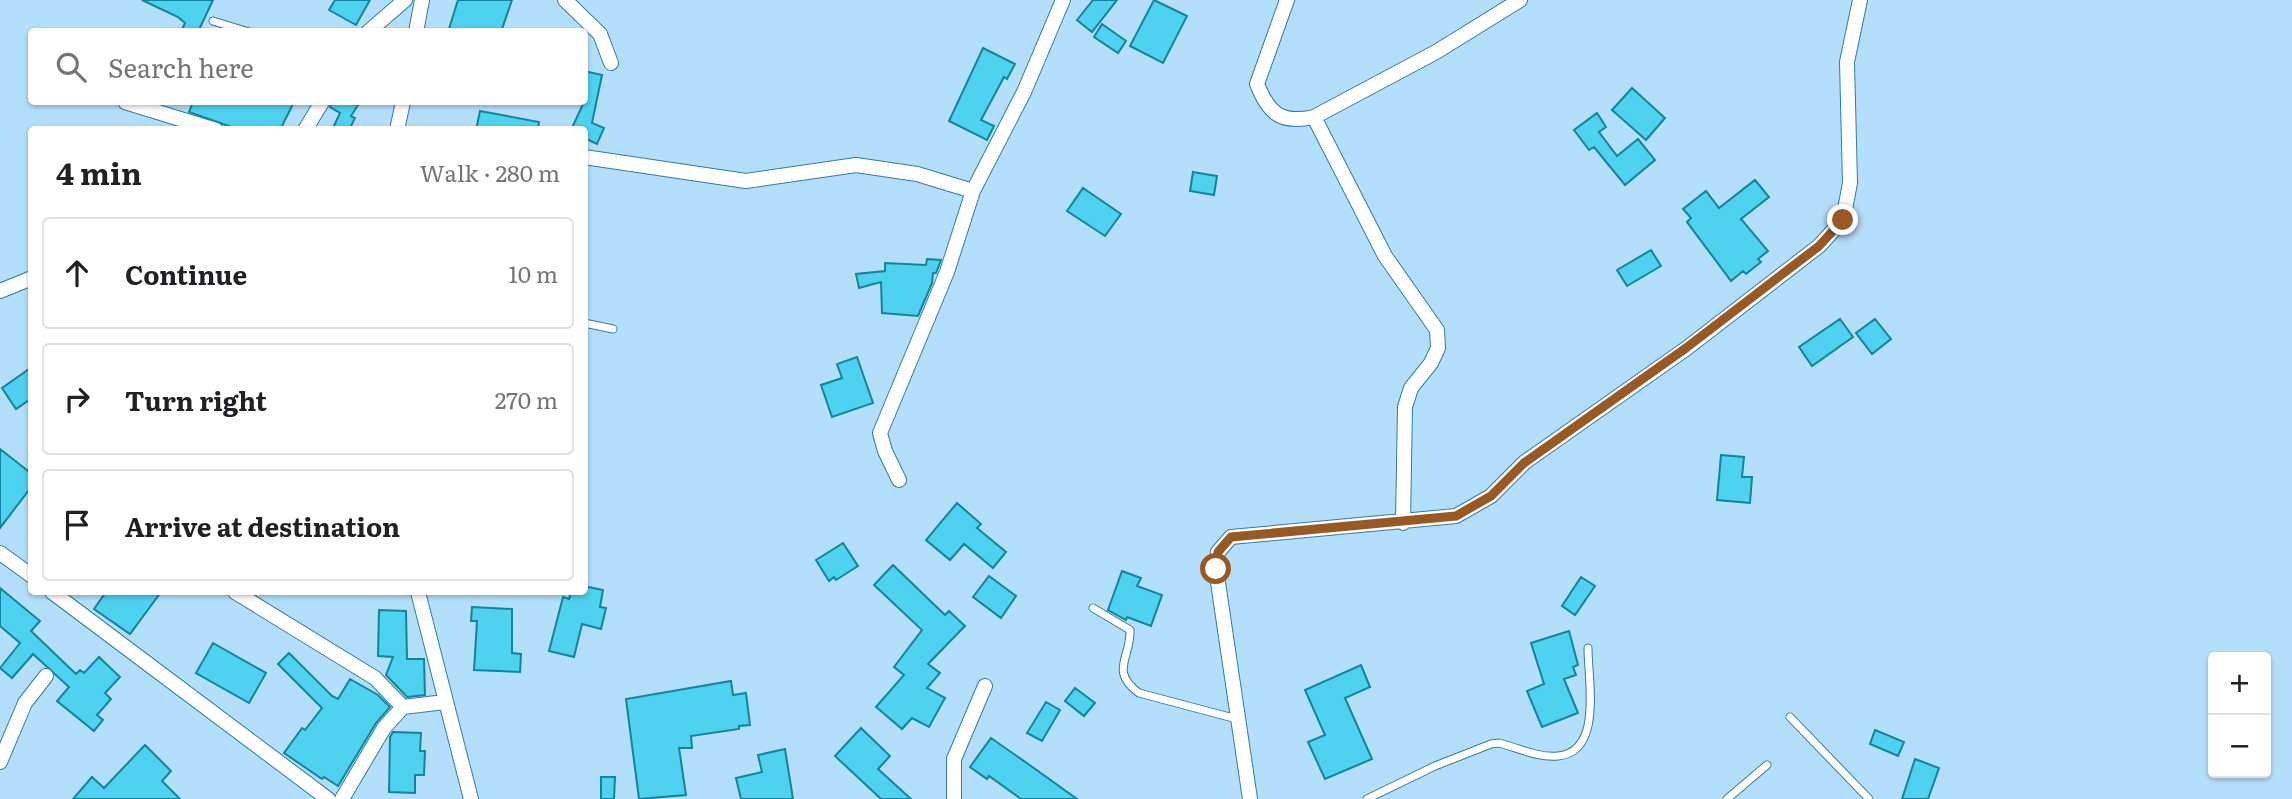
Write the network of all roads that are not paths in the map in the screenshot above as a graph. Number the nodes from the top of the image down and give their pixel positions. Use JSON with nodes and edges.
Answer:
{"nodes":[{"id":1,"x":405,"y":0,"type":"edge"},
{"id":2,"x":422,"y":0,"type":"edge"},
{"id":3,"x":565,"y":0,"type":"edge"},
{"id":4,"x":1063,"y":0,"type":"edge"},
{"id":5,"x":1287,"y":0,"type":"edge"},
{"id":6,"x":1520,"y":0,"type":"edge"},
{"id":7,"x":1860,"y":0,"type":"edge"},
{"id":8,"x":213,"y":21,"type":"dead end"},
{"id":9,"x":236,"y":28,"type":"edge"},
{"id":10,"x":373,"y":28,"type":"edge"},
{"id":11,"x":417,"y":28,"type":"edge"},
{"id":12,"x":611,"y":63,"type":"dead end"},
{"id":13,"x":135,"y":105,"type":"edge"},
{"id":14,"x":320,"y":105,"type":"edge"},
{"id":15,"x":401,"y":105,"type":"edge"},
{"id":16,"x":1314,"y":117,"type":"junction"},
{"id":17,"x":203,"y":126,"type":"edge"},
{"id":18,"x":307,"y":126,"type":"edge"},
{"id":19,"x":398,"y":126,"type":"edge"},
{"id":20,"x":588,"y":158,"type":"edge"},
{"id":21,"x":973,"y":191,"type":"junction"},
{"id":22,"x":28,"y":280,"type":"edge"},
{"id":23,"x":0,"y":291,"type":"edge"},
{"id":24,"x":588,"y":324,"type":"edge"},
{"id":25,"x":613,"y":329,"type":"dead end"},
{"id":26,"x":900,"y":480,"type":"dead end"},
{"id":27,"x":1403,"y":523,"type":"junction"},
{"id":28,"x":0,"y":553,"type":"edge"},
{"id":29,"x":28,"y":573,"type":"edge"},
{"id":30,"x":56,"y":595,"type":"edge"},
{"id":31,"x":240,"y":595,"type":"edge"},
{"id":32,"x":419,"y":595,"type":"edge"},
{"id":33,"x":1093,"y":608,"type":"dead end"},
{"id":34,"x":1588,"y":648,"type":"dead end"},
{"id":35,"x":46,"y":676,"type":"dead end"},
{"id":36,"x":985,"y":686,"type":"dead end"},
{"id":37,"x":445,"y":702,"type":"junction"},
{"id":38,"x":403,"y":707,"type":"junction"},
{"id":39,"x":1790,"y":717,"type":"dead end"},
{"id":40,"x":1238,"y":719,"type":"junction"},
{"id":41,"x":0,"y":762,"type":"edge"},
{"id":42,"x":1767,"y":765,"type":"dead end"},
{"id":43,"x":328,"y":799,"type":"edge"},
{"id":44,"x":342,"y":799,"type":"edge"},
{"id":45,"x":471,"y":799,"type":"edge"},
{"id":46,"x":954,"y":799,"type":"edge"},
{"id":47,"x":1250,"y":799,"type":"edge"},
{"id":48,"x":1367,"y":799,"type":"edge"},
{"id":49,"x":1727,"y":799,"type":"edge"},
{"id":50,"x":1869,"y":799,"type":"edge"}],
"edges":[{"from":1,"to":10,"type":"street"},
{"from":2,"to":11,"type":"street"},
{"from":3,"to":12,"type":"street"},
{"from":4,"to":21,"type":"street"},
{"from":5,"to":16,"type":"street"},
{"from":6,"to":16,"type":"street"},
{"from":7,"to":27,"type":"street"},
{"from":8,"to":9,"type":"lane"},
{"from":13,"to":17,"type":"street"},
{"from":14,"to":18,"type":"street"},
{"from":15,"to":19,"type":"street"},
{"from":16,"to":27,"type":"street"},
{"from":20,"to":21,"type":"street"},
{"from":21,"to":26,"type":"street"},
{"from":22,"to":23,"type":"street"},
{"from":24,"to":25,"type":"lane"},
{"from":27,"to":40,"type":"street"},
{"from":28,"to":29,"type":"street"},
{"from":30,"to":43,"type":"street"},
{"from":31,"to":38,"type":"street"},
{"from":32,"to":37,"type":"street"},
{"from":33,"to":40,"type":"lane"},
{"from":34,"to":48,"type":"lane"},
{"from":35,"to":41,"type":"street"},
{"from":36,"to":46,"type":"street"},
{"from":37,"to":38,"type":"street"},
{"from":37,"to":45,"type":"street"},
{"from":38,"to":44,"type":"street"},
{"from":39,"to":50,"type":"lane"},
{"from":40,"to":47,"type":"street"},
{"from":42,"to":49,"type":"lane"}]}
